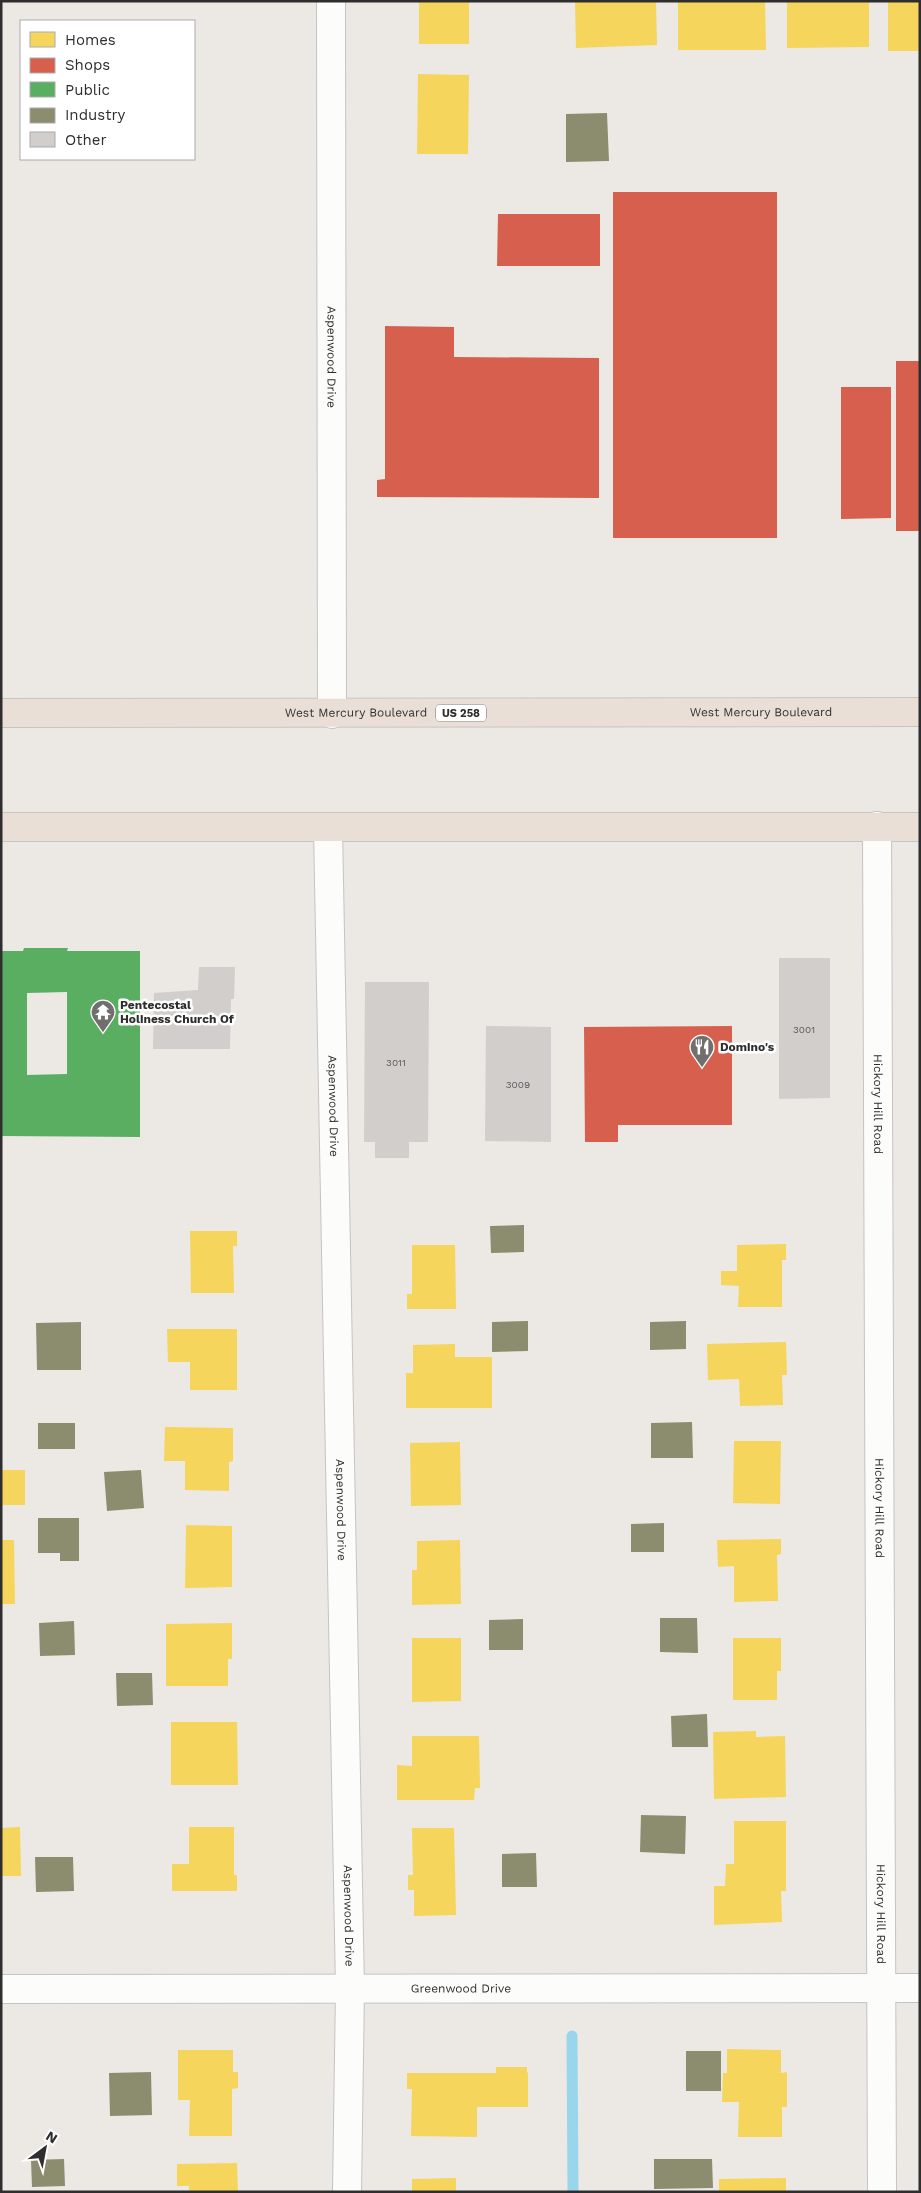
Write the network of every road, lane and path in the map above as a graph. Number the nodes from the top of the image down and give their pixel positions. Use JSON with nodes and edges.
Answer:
{"nodes":[{"id":1,"x":331,"y":1,"type":"edge"},
{"id":2,"x":920,"y":712,"type":"edge"},
{"id":3,"x":1,"y":713,"type":"edge"},
{"id":4,"x":332,"y":714,"type":"junction"},
{"id":5,"x":877,"y":826,"type":"junction"},
{"id":6,"x":920,"y":826,"type":"edge"},
{"id":7,"x":1,"y":827,"type":"edge"},
{"id":8,"x":328,"y":828,"type":"junction"},
{"id":9,"x":883,"y":1988,"type":"junction"},
{"id":10,"x":920,"y":1988,"type":"edge"},
{"id":11,"x":1,"y":1989,"type":"edge"},
{"id":12,"x":350,"y":1989,"type":"junction"},
{"id":13,"x":347,"y":2192,"type":"edge"},
{"id":14,"x":882,"y":2192,"type":"edge"}],
"edges":[{"from":1,"to":4,"type":"street","name":"Aspenwood Drive"},
{"from":2,"to":4,"type":"highway","name":"West Mercury Boulevard","number":"US 258"},
{"from":3,"to":4,"type":"highway","name":"West Mercury Boulevard","number":"US 258"},
{"from":5,"to":6,"type":"highway"},
{"from":5,"to":8,"type":"highway"},
{"from":5,"to":9,"type":"street","name":"Hickory Hill Road"},
{"from":7,"to":8,"type":"highway"},
{"from":8,"to":12,"type":"street","name":"Aspenwood Drive"},
{"from":9,"to":10,"type":"street","name":"Greenwood Drive"},
{"from":9,"to":12,"type":"street","name":"Greenwood Drive"},
{"from":9,"to":14,"type":"street","name":"Hickory Hill Road"},
{"from":11,"to":12,"type":"street","name":"Greenwood Drive"},
{"from":12,"to":13,"type":"street","name":"Aspenwood Drive"}]}
